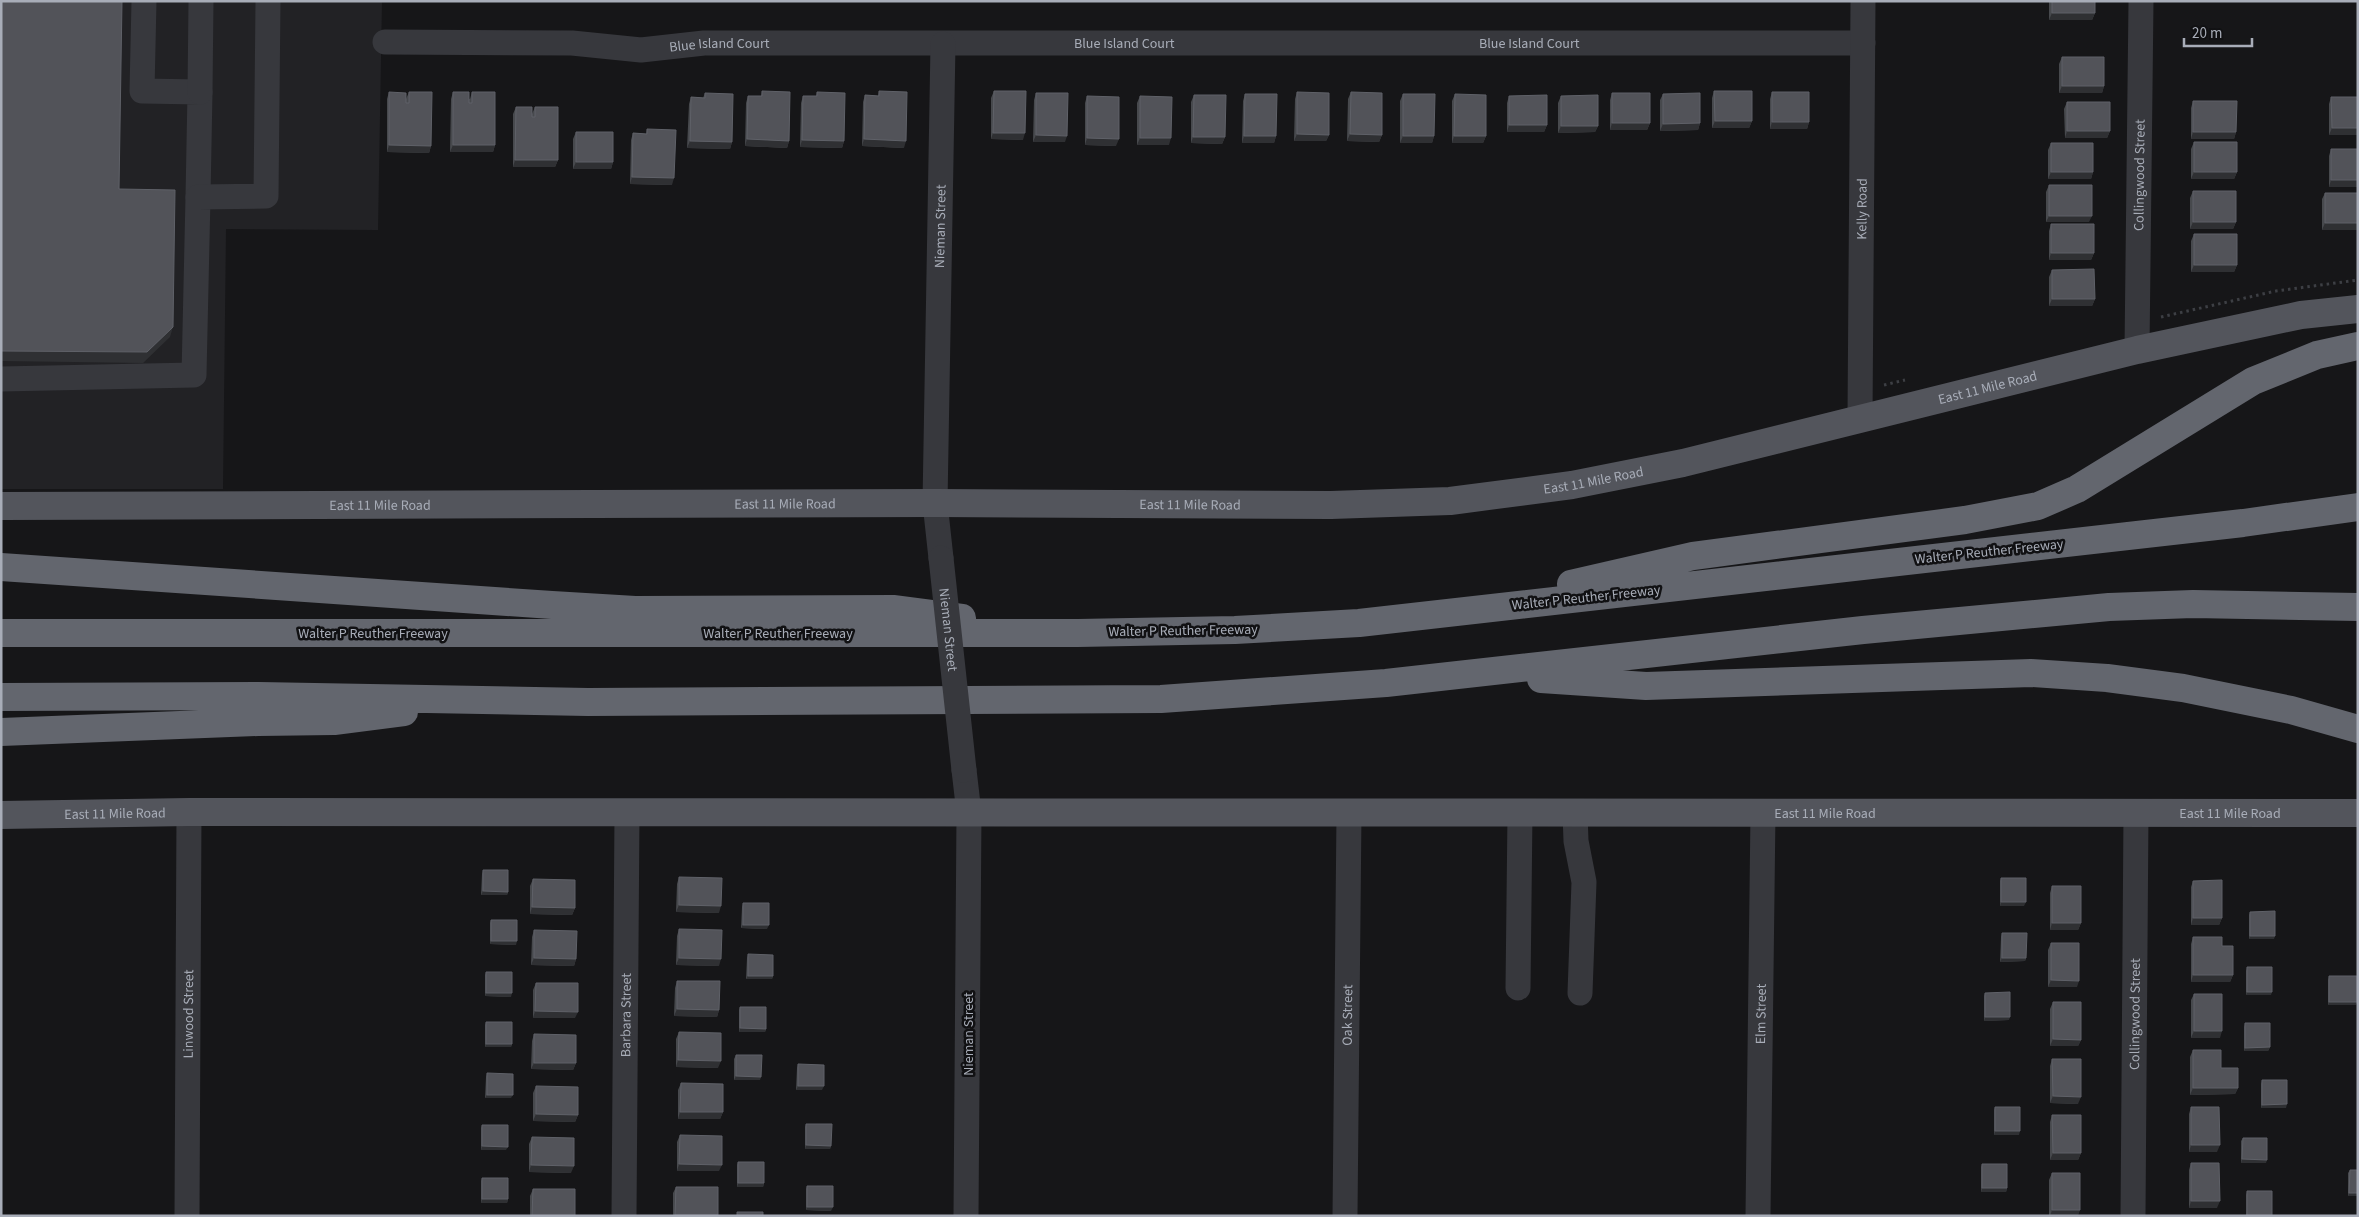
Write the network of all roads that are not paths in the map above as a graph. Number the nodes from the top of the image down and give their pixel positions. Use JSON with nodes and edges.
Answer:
{"nodes":[{"id":1,"x":144,"y":1,"type":"edge"},
{"id":2,"x":201,"y":1,"type":"edge"},
{"id":3,"x":268,"y":1,"type":"edge"},
{"id":4,"x":1863,"y":1,"type":"edge"},
{"id":5,"x":2141,"y":1,"type":"edge"},
{"id":6,"x":385,"y":42,"type":"dead end"},
{"id":7,"x":1863,"y":43,"type":"junction"},
{"id":8,"x":943,"y":44,"type":"junction"},
{"id":9,"x":200,"y":92,"type":"junction"},
{"id":10,"x":198,"y":197,"type":"junction"},
{"id":11,"x":2358,"y":309,"type":"edge"},
{"id":12,"x":2358,"y":346,"type":"edge"},
{"id":13,"x":2137,"y":350,"type":"junction"},
{"id":14,"x":1,"y":379,"type":"edge"},
{"id":15,"x":1860,"y":418,"type":"junction"},
{"id":16,"x":934,"y":503,"type":"junction"},
{"id":17,"x":1,"y":506,"type":"edge"},
{"id":18,"x":2358,"y":508,"type":"edge"},
{"id":19,"x":1,"y":567,"type":"edge"},
{"id":20,"x":1498,"y":607,"type":"junction"},
{"id":21,"x":2358,"y":607,"type":"edge"},
{"id":22,"x":1,"y":633,"type":"edge"},
{"id":23,"x":1078,"y":633,"type":"junction"},
{"id":24,"x":1480,"y":674,"type":"junction"},
{"id":25,"x":1,"y":697,"type":"edge"},
{"id":26,"x":482,"y":700,"type":"junction"},
{"id":27,"x":2358,"y":729,"type":"edge"},
{"id":28,"x":1,"y":732,"type":"edge"},
{"id":29,"x":189,"y":812,"type":"junction"},
{"id":30,"x":1763,"y":812,"type":"junction"},
{"id":31,"x":2136,"y":812,"type":"junction"},
{"id":32,"x":627,"y":813,"type":"junction"},
{"id":33,"x":969,"y":813,"type":"junction"},
{"id":34,"x":1349,"y":813,"type":"junction"},
{"id":35,"x":1520,"y":813,"type":"junction"},
{"id":36,"x":1575,"y":813,"type":"junction"},
{"id":37,"x":2358,"y":813,"type":"edge"},
{"id":38,"x":1,"y":815,"type":"edge"},
{"id":39,"x":1518,"y":988,"type":"dead end"},
{"id":40,"x":1580,"y":993,"type":"dead end"},
{"id":41,"x":187,"y":1216,"type":"edge"},
{"id":42,"x":624,"y":1216,"type":"edge"},
{"id":43,"x":966,"y":1216,"type":"edge"},
{"id":44,"x":1345,"y":1216,"type":"edge"},
{"id":45,"x":1758,"y":1216,"type":"edge"},
{"id":46,"x":2133,"y":1216,"type":"edge"}],
"edges":[{"from":1,"to":9,"type":"street"},
{"from":2,"to":9,"type":"street"},
{"from":3,"to":10,"type":"street"},
{"from":4,"to":7,"type":"street","name":"Kelly Road"},
{"from":5,"to":13,"type":"street","name":"Collingwood Street"},
{"from":6,"to":8,"type":"street","name":"Blue Island Court"},
{"from":7,"to":8,"type":"street","name":"Blue Island Court"},
{"from":7,"to":15,"type":"street","name":"Kelly Road"},
{"from":8,"to":16,"type":"street","name":"Nieman Street"},
{"from":9,"to":10,"type":"street"},
{"from":10,"to":14,"type":"street"},
{"from":11,"to":13,"type":"main road","name":"East 11 Mile Road"},
{"from":12,"to":20,"type":"highway"},
{"from":13,"to":15,"type":"main road","name":"East 11 Mile Road"},
{"from":15,"to":16,"type":"main road","name":"East 11 Mile Road"},
{"from":16,"to":17,"type":"main road","name":"East 11 Mile Road"},
{"from":16,"to":33,"type":"street","name":"Nieman Street","bridge":true},
{"from":18,"to":20,"type":"highway","name":"Walter P Reuther Freeway"},
{"from":19,"to":23,"type":"highway"},
{"from":20,"to":23,"type":"highway","name":"Walter P Reuther Freeway"},
{"from":21,"to":24,"type":"highway"},
{"from":22,"to":23,"type":"highway","name":"Walter P Reuther Freeway"},
{"from":24,"to":26,"type":"highway"},
{"from":24,"to":27,"type":"highway"},
{"from":25,"to":26,"type":"highway"},
{"from":26,"to":28,"type":"highway"},
{"from":29,"to":32,"type":"main road","name":"East 11 Mile Road"},
{"from":29,"to":38,"type":"main road","name":"East 11 Mile Road"},
{"from":29,"to":41,"type":"street","name":"Linwood Street"},
{"from":30,"to":31,"type":"main road","name":"East 11 Mile Road"},
{"from":30,"to":36,"type":"main road","name":"East 11 Mile Road"},
{"from":30,"to":45,"type":"street","name":"Elm Street"},
{"from":31,"to":37,"type":"main road","name":"East 11 Mile Road"},
{"from":31,"to":46,"type":"street","name":"Collingwood Street"},
{"from":32,"to":33,"type":"main road","name":"East 11 Mile Road"},
{"from":32,"to":42,"type":"street","name":"Barbara Street"},
{"from":33,"to":34,"type":"main road","name":"East 11 Mile Road"},
{"from":33,"to":43,"type":"street","name":"Nieman Street"},
{"from":34,"to":35,"type":"main road","name":"East 11 Mile Road"},
{"from":34,"to":44,"type":"street","name":"Oak Street"},
{"from":35,"to":36,"type":"main road","name":"East 11 Mile Road"},
{"from":35,"to":39,"type":"street"},
{"from":36,"to":40,"type":"street"}]}
